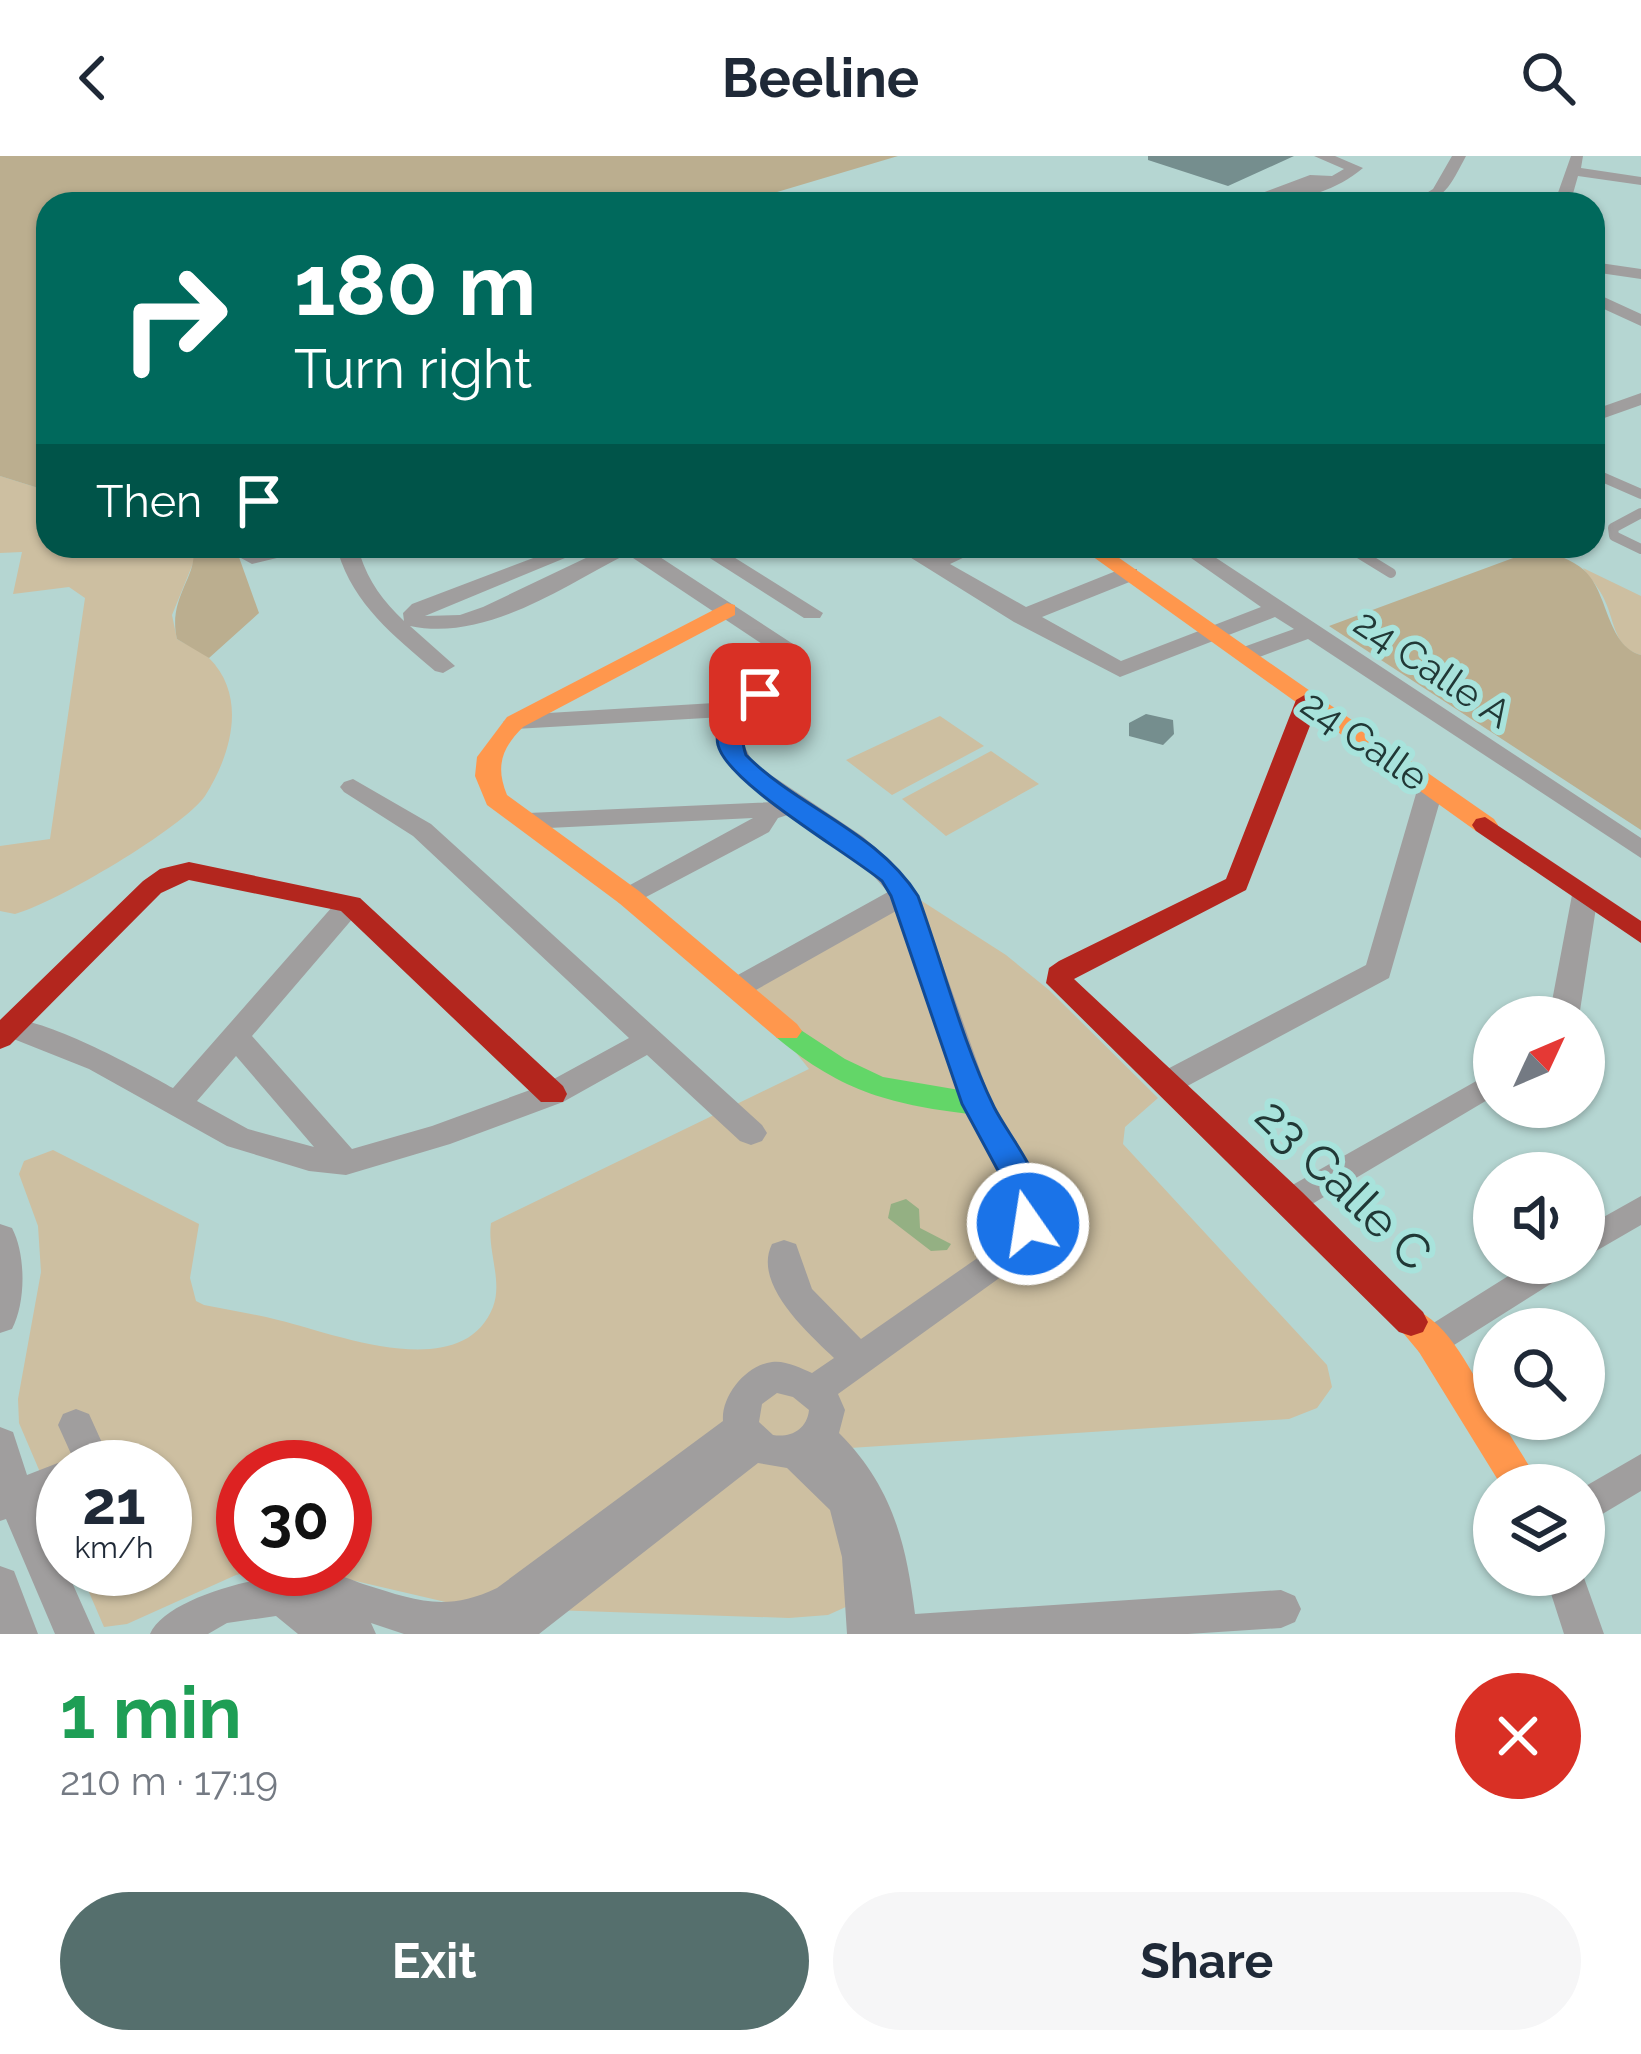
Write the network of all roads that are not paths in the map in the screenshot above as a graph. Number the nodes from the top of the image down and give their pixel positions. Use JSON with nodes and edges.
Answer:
{"nodes":[{"id":1,"x":1322,"y":156,"type":"edge"},
{"id":2,"x":1459,"y":156,"type":"edge"},
{"id":3,"x":1575,"y":164,"type":"edge"},
{"id":4,"x":1641,"y":181,"type":"edge"},
{"id":5,"x":1297,"y":192,"type":"edge"},
{"id":6,"x":1439,"y":192,"type":"edge"},
{"id":7,"x":1605,"y":269,"type":"edge"},
{"id":8,"x":1641,"y":274,"type":"edge"},
{"id":9,"x":1605,"y":302,"type":"edge"},
{"id":10,"x":1635,"y":315,"type":"edge"},
{"id":11,"x":1641,"y":399,"type":"edge"},
{"id":12,"x":1605,"y":412,"type":"edge"},
{"id":13,"x":1605,"y":478,"type":"edge"},
{"id":14,"x":1641,"y":494,"type":"edge"},
{"id":15,"x":1641,"y":513,"type":"edge"},
{"id":16,"x":1641,"y":549,"type":"edge"},
{"id":17,"x":351,"y":558,"type":"edge"},
{"id":18,"x":553,"y":558,"type":"edge"},
{"id":19,"x":602,"y":558,"type":"edge"},
{"id":20,"x":647,"y":558,"type":"edge"},
{"id":21,"x":690,"y":558,"type":"edge"},
{"id":22,"x":721,"y":558,"type":"edge"},
{"id":23,"x":921,"y":558,"type":"edge"},
{"id":24,"x":947,"y":558,"type":"edge"},
{"id":25,"x":1106,"y":558,"type":"edge"},
{"id":26,"x":1204,"y":558,"type":"edge"},
{"id":27,"x":1367,"y":558,"type":"edge"},
{"id":28,"x":931,"y":564,"type":"junction"},
{"id":29,"x":668,"y":571,"type":"junction"},
{"id":30,"x":1391,"y":572,"type":"dead end"},
{"id":31,"x":1130,"y":574,"type":"junction"},
{"id":32,"x":1278,"y":608,"type":"junction"},
{"id":33,"x":727,"y":610,"type":"junction"},
{"id":34,"x":812,"y":614,"type":"dead end"},
{"id":35,"x":1022,"y":616,"type":"junction"},
{"id":36,"x":1312,"y":630,"type":"junction"},
{"id":37,"x":1214,"y":632,"type":"junction"},
{"id":38,"x":1246,"y":654,"type":"junction"},
{"id":39,"x":443,"y":666,"type":"dead end"},
{"id":40,"x":1308,"y":700,"type":"junction"},
{"id":41,"x":737,"y":709,"type":"junction"},
{"id":42,"x":515,"y":722,"type":"junction"},
{"id":43,"x":353,"y":787,"type":"dead end"},
{"id":44,"x":1431,"y":787,"type":"junction"},
{"id":45,"x":798,"y":804,"type":"junction"},
{"id":46,"x":769,"y":812,"type":"junction"},
{"id":47,"x":528,"y":821,"type":"junction"},
{"id":48,"x":1641,"y":850,"type":"edge"},
{"id":49,"x":1585,"y":895,"type":"junction"},
{"id":50,"x":904,"y":896,"type":"junction"},
{"id":51,"x":629,"y":897,"type":"junction"},
{"id":52,"x":350,"y":904,"type":"junction"},
{"id":53,"x":1641,"y":934,"type":"edge"},
{"id":54,"x":737,"y":988,"type":"junction"},
{"id":55,"x":1568,"y":996,"type":"edge"},
{"id":56,"x":5,"y":1032,"type":"edge"},
{"id":57,"x":236,"y":1037,"type":"junction"},
{"id":58,"x":648,"y":1041,"type":"junction"},
{"id":59,"x":1167,"y":1083,"type":"junction"},
{"id":60,"x":552,"y":1094,"type":"junction"},
{"id":61,"x":1473,"y":1094,"type":"edge"},
{"id":62,"x":176,"y":1104,"type":"junction"},
{"id":63,"x":977,"y":1104,"type":"junction"},
{"id":64,"x":751,"y":1133,"type":"dead end"},
{"id":65,"x":346,"y":1162,"type":"junction"},
{"id":66,"x":1292,"y":1201,"type":"junction"},
{"id":67,"x":1641,"y":1209,"type":"edge"},
{"id":68,"x":1605,"y":1232,"type":"edge"},
{"id":69,"x":0,"y":1237,"type":"edge"},
{"id":70,"x":784,"y":1253,"type":"dead end"},
{"id":71,"x":1523,"y":1284,"type":"edge"},
{"id":72,"x":0,"y":1319,"type":"edge"},
{"id":73,"x":1431,"y":1342,"type":"junction"},
{"id":74,"x":859,"y":1360,"type":"junction"},
{"id":75,"x":816,"y":1390,"type":"junction"},
{"id":76,"x":76,"y":1425,"type":"dead end"},
{"id":77,"x":747,"y":1437,"type":"junction"},
{"id":78,"x":79,"y":1440,"type":"edge"},
{"id":79,"x":0,"y":1443,"type":"edge"},
{"id":80,"x":807,"y":1444,"type":"junction"},
{"id":81,"x":1509,"y":1464,"type":"edge"},
{"id":82,"x":1641,"y":1471,"type":"edge"},
{"id":83,"x":36,"y":1490,"type":"edge"},
{"id":84,"x":1605,"y":1494,"type":"edge"},
{"id":85,"x":8,"y":1501,"type":"edge"},
{"id":86,"x":0,"y":1584,"type":"edge"},
{"id":87,"x":1571,"y":1596,"type":"edge"},
{"id":88,"x":1281,"y":1609,"type":"dead end"},
{"id":89,"x":291,"y":1616,"type":"edge"},
{"id":90,"x":18,"y":1634,"type":"edge"},
{"id":91,"x":74,"y":1634,"type":"edge"},
{"id":92,"x":170,"y":1634,"type":"edge"},
{"id":93,"x":356,"y":1634,"type":"edge"},
{"id":94,"x":508,"y":1634,"type":"edge"},
{"id":95,"x":867,"y":1634,"type":"edge"},
{"id":96,"x":900,"y":1634,"type":"edge"},
{"id":97,"x":1584,"y":1634,"type":"edge"}],
"edges":[{"from":1,"to":5,"type":"street"},
{"from":2,"to":6,"type":"street"},
{"from":3,"to":4,"type":"street"},
{"from":7,"to":8,"type":"street"},
{"from":9,"to":10,"type":"street"},
{"from":11,"to":12,"type":"street"},
{"from":13,"to":14,"type":"lane"},
{"from":15,"to":16,"type":"lane"},
{"from":17,"to":39,"type":"street"},
{"from":18,"to":19,"type":"street"},
{"from":20,"to":29,"type":"street"},
{"from":21,"to":29,"type":"street"},
{"from":22,"to":34,"type":"street"},
{"from":23,"to":28,"type":"street"},
{"from":24,"to":28,"type":"street"},
{"from":25,"to":31,"type":"street","name":"24 Calle"},
{"from":26,"to":32,"type":"street","name":"24 Calle A"},
{"from":27,"to":30,"type":"lane"},
{"from":28,"to":35,"type":"street"},
{"from":29,"to":33,"type":"street"},
{"from":31,"to":35,"type":"street"},
{"from":31,"to":37,"type":"street","name":"24 Calle"},
{"from":32,"to":36,"type":"street","name":"24 Calle A"},
{"from":32,"to":37,"type":"street"},
{"from":33,"to":41,"type":"street"},
{"from":33,"to":42,"type":"street"},
{"from":35,"to":37,"type":"street"},
{"from":36,"to":38,"type":"street"},
{"from":36,"to":48,"type":"street","name":"24 Calle A"},
{"from":37,"to":38,"type":"street","name":"24 Calle"},
{"from":38,"to":40,"type":"street","name":"24 Calle"},
{"from":40,"to":44,"type":"street","name":"24 Calle"},
{"from":40,"to":59,"type":"street","name":"23 Calle C"},
{"from":41,"to":42,"type":"street"},
{"from":41,"to":45,"type":"street"},
{"from":42,"to":47,"type":"street"},
{"from":43,"to":58,"type":"street"},
{"from":44,"to":49,"type":"street","name":"24 Calle"},
{"from":44,"to":59,"type":"street"},
{"from":45,"to":46,"type":"street"},
{"from":45,"to":50,"type":"street"},
{"from":46,"to":47,"type":"street"},
{"from":46,"to":51,"type":"street"},
{"from":47,"to":51,"type":"street"},
{"from":49,"to":53,"type":"street","name":"24 Calle"},
{"from":49,"to":55,"type":"street"},
{"from":50,"to":54,"type":"street"},
{"from":50,"to":63,"type":"street"},
{"from":51,"to":54,"type":"street"},
{"from":52,"to":56,"type":"street"},
{"from":52,"to":57,"type":"street"},
{"from":52,"to":60,"type":"street"},
{"from":54,"to":63,"type":"street"},
{"from":56,"to":62,"type":"street"},
{"from":57,"to":62,"type":"street"},
{"from":57,"to":65,"type":"street"},
{"from":58,"to":60,"type":"street"},
{"from":58,"to":64,"type":"street"},
{"from":59,"to":66,"type":"street","name":"23 Calle C"},
{"from":60,"to":65,"type":"street"},
{"from":61,"to":66,"type":"street"},
{"from":62,"to":65,"type":"street"},
{"from":63,"to":74,"type":"street"},
{"from":66,"to":73,"type":"street","name":"23 Calle C"},
{"from":67,"to":68,"type":"street"},
{"from":69,"to":72,"type":"street"},
{"from":70,"to":74,"type":"street"},
{"from":71,"to":73,"type":"street"},
{"from":73,"to":81,"type":"street","name":"23 Calle C"},
{"from":74,"to":75,"type":"street"},
{"from":75,"to":77,"type":"street"},
{"from":75,"to":80,"type":"street"},
{"from":76,"to":78,"type":"street"},
{"from":77,"to":80,"type":"street"},
{"from":77,"to":89,"type":"street"},
{"from":77,"to":94,"type":"street"},
{"from":79,"to":85,"type":"street"},
{"from":80,"to":95,"type":"street"},
{"from":80,"to":96,"type":"street"},
{"from":82,"to":84,"type":"street"},
{"from":83,"to":85,"type":"street"},
{"from":85,"to":91,"type":"street"},
{"from":86,"to":90,"type":"street"},
{"from":87,"to":97,"type":"street"},
{"from":88,"to":96,"type":"street"},
{"from":89,"to":92,"type":"street"},
{"from":89,"to":93,"type":"street"}]}
